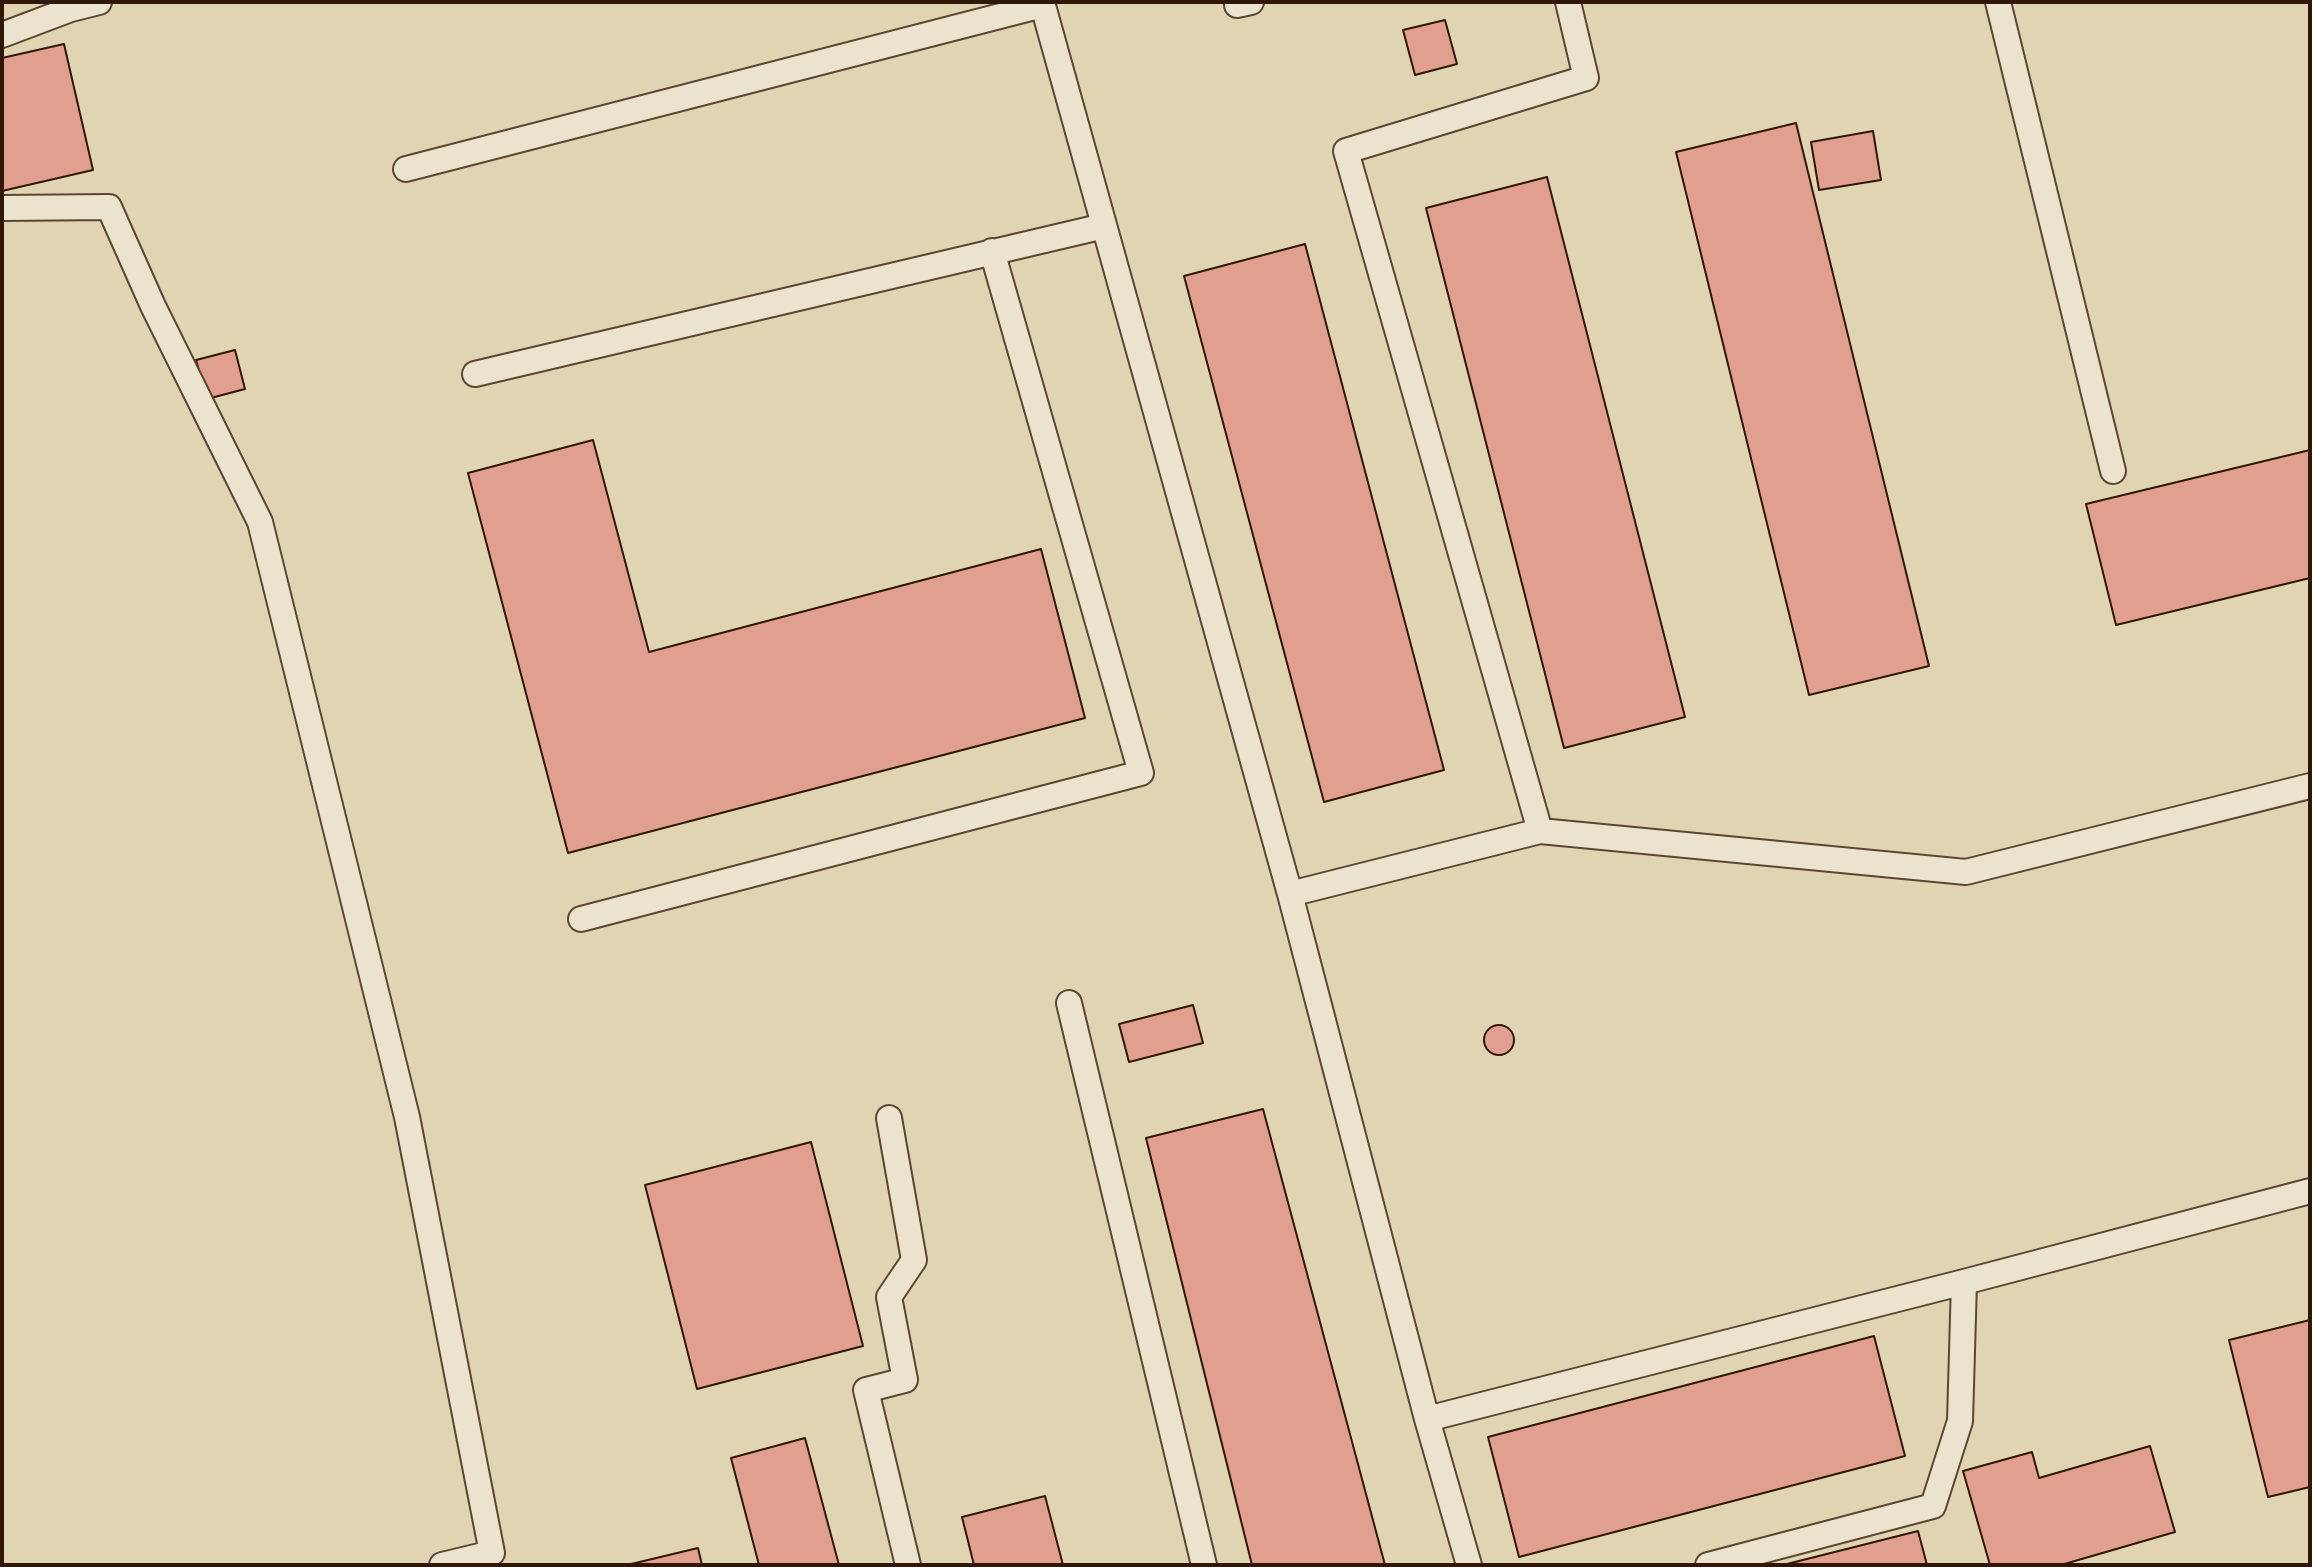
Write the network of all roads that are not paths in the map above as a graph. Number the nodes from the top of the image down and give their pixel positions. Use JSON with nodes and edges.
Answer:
{"nodes":[{"id":1,"x":99,"y":2,"type":"edge"},
{"id":2,"x":1567,"y":2,"type":"edge"},
{"id":3,"x":1998,"y":2,"type":"edge"},
{"id":4,"x":1042,"y":4,"type":"edge"},
{"id":5,"x":70,"y":5,"type":"edge"},
{"id":6,"x":2,"y":35,"type":"edge"},
{"id":7,"x":406,"y":169,"type":"dead end"},
{"id":8,"x":2,"y":208,"type":"edge"},
{"id":9,"x":1104,"y":226,"type":"junction"},
{"id":10,"x":992,"y":251,"type":"junction"},
{"id":11,"x":475,"y":374,"type":"dead end"},
{"id":12,"x":2113,"y":471,"type":"dead end"},
{"id":13,"x":2310,"y":786,"type":"edge"},
{"id":14,"x":1540,"y":831,"type":"junction"},
{"id":15,"x":1290,"y":894,"type":"junction"},
{"id":16,"x":581,"y":919,"type":"dead end"},
{"id":17,"x":1069,"y":1003,"type":"dead end"},
{"id":18,"x":889,"y":1118,"type":"dead end"},
{"id":19,"x":2310,"y":1191,"type":"edge"},
{"id":20,"x":1964,"y":1282,"type":"junction"},
{"id":21,"x":1427,"y":1419,"type":"junction"},
{"id":22,"x":442,"y":1565,"type":"edge"},
{"id":23,"x":908,"y":1565,"type":"edge"},
{"id":24,"x":1204,"y":1565,"type":"edge"},
{"id":25,"x":1469,"y":1565,"type":"edge"},
{"id":26,"x":1708,"y":1565,"type":"edge"}],
"edges":[{"from":1,"to":5,"type":"lane"},
{"from":2,"to":14,"type":"lane"},
{"from":3,"to":12,"type":"lane"},
{"from":4,"to":7,"type":"lane"},
{"from":4,"to":9,"type":"lane"},
{"from":5,"to":6,"type":"lane"},
{"from":8,"to":22,"type":"lane"},
{"from":9,"to":10,"type":"lane"},
{"from":9,"to":15,"type":"lane"},
{"from":10,"to":11,"type":"lane"},
{"from":10,"to":16,"type":"lane"},
{"from":13,"to":14,"type":"lane"},
{"from":14,"to":15,"type":"lane"},
{"from":15,"to":21,"type":"lane"},
{"from":17,"to":24,"type":"lane"},
{"from":18,"to":23,"type":"lane"},
{"from":19,"to":20,"type":"lane"},
{"from":20,"to":21,"type":"lane"},
{"from":20,"to":26,"type":"lane"},
{"from":21,"to":25,"type":"lane"}]}
